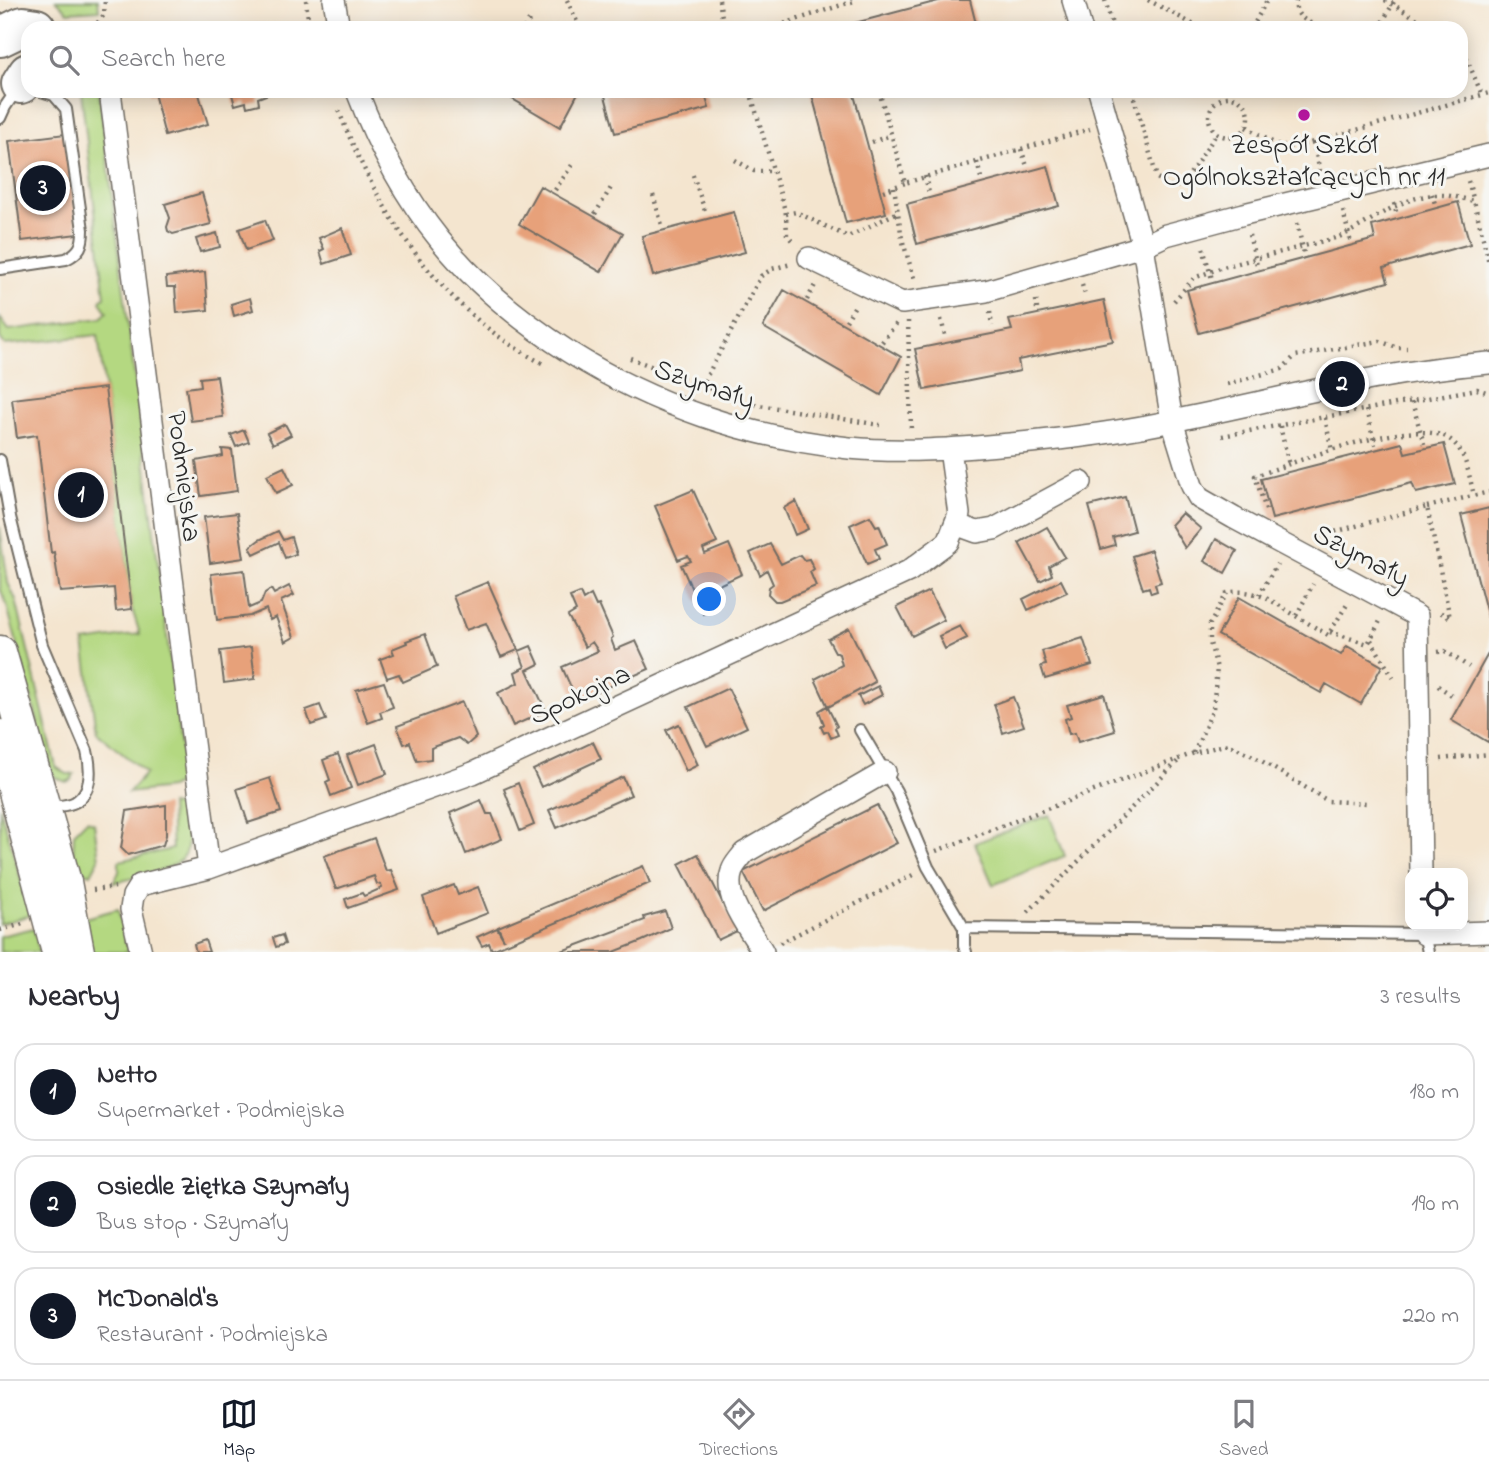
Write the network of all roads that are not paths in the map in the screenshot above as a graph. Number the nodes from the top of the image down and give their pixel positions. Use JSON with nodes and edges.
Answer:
{"nodes":[{"id":1,"x":334,"y":0,"type":"edge"},
{"id":2,"x":1073,"y":0,"type":"edge"},
{"id":3,"x":338,"y":21,"type":"edge"},
{"id":4,"x":1079,"y":21,"type":"edge"},
{"id":5,"x":21,"y":27,"type":"edge"},
{"id":6,"x":0,"y":37,"type":"edge"},
{"id":7,"x":21,"y":92,"type":"edge"},
{"id":8,"x":57,"y":98,"type":"edge"},
{"id":9,"x":111,"y":98,"type":"edge"},
{"id":10,"x":360,"y":98,"type":"edge"},
{"id":11,"x":1100,"y":98,"type":"edge"},
{"id":12,"x":0,"y":118,"type":"edge"},
{"id":13,"x":1489,"y":155,"type":"edge"},
{"id":14,"x":1143,"y":246,"type":"junction"},
{"id":15,"x":809,"y":258,"type":"road end"},
{"id":16,"x":0,"y":269,"type":"edge"},
{"id":17,"x":1489,"y":363,"type":"edge"},
{"id":18,"x":1172,"y":421,"type":"junction"},
{"id":19,"x":950,"y":449,"type":"junction"},
{"id":20,"x":0,"y":460,"type":"edge"},
{"id":21,"x":1081,"y":482,"type":"dead end"},
{"id":22,"x":955,"y":524,"type":"junction"},
{"id":23,"x":0,"y":652,"type":"edge"},
{"id":24,"x":860,"y":730,"type":"dead end"},
{"id":25,"x":0,"y":736,"type":"edge"},
{"id":26,"x":885,"y":772,"type":"junction"},
{"id":27,"x":33,"y":811,"type":"junction"},
{"id":28,"x":209,"y":868,"type":"junction"},
{"id":29,"x":1421,"y":868,"type":"edge"},
{"id":30,"x":964,"y":928,"type":"junction"},
{"id":31,"x":1489,"y":932,"type":"edge"},
{"id":32,"x":1425,"y":937,"type":"edge"},
{"id":33,"x":763,"y":951,"type":"edge"},
{"id":34,"x":58,"y":952,"type":"edge"},
{"id":35,"x":78,"y":952,"type":"edge"},
{"id":36,"x":141,"y":952,"type":"edge"},
{"id":37,"x":966,"y":952,"type":"edge"}],
"edges":[{"from":1,"to":3,"type":"street"},
{"from":2,"to":4,"type":"street"},
{"from":5,"to":6,"type":"highway"},
{"from":7,"to":12,"type":"lane"},
{"from":8,"to":16,"type":"lane"},
{"from":9,"to":28,"type":"street","name":"Podmiejska"},
{"from":10,"to":19,"type":"street","name":"Szymały"},
{"from":11,"to":14,"type":"street","name":"Szymały"},
{"from":13,"to":14,"type":"street"},
{"from":14,"to":15,"type":"street"},
{"from":14,"to":18,"type":"street","name":"Szymały"},
{"from":17,"to":18,"type":"street","name":"Szymały"},
{"from":18,"to":19,"type":"street","name":"Szymały"},
{"from":18,"to":29,"type":"street","name":"Szymały"},
{"from":19,"to":22,"type":"street"},
{"from":20,"to":27,"type":"lane"},
{"from":21,"to":22,"type":"street"},
{"from":22,"to":28,"type":"street","name":"Spokojna"},
{"from":23,"to":27,"type":"street"},
{"from":24,"to":26,"type":"lane"},
{"from":25,"to":27,"type":"street"},
{"from":26,"to":30,"type":"lane"},
{"from":26,"to":33,"type":"street"},
{"from":27,"to":34,"type":"street"},
{"from":27,"to":35,"type":"street"},
{"from":28,"to":36,"type":"street","name":"Spokojna"},
{"from":30,"to":32,"type":"lane"},
{"from":30,"to":37,"type":"lane"},
{"from":31,"to":32,"type":"street"}]}
